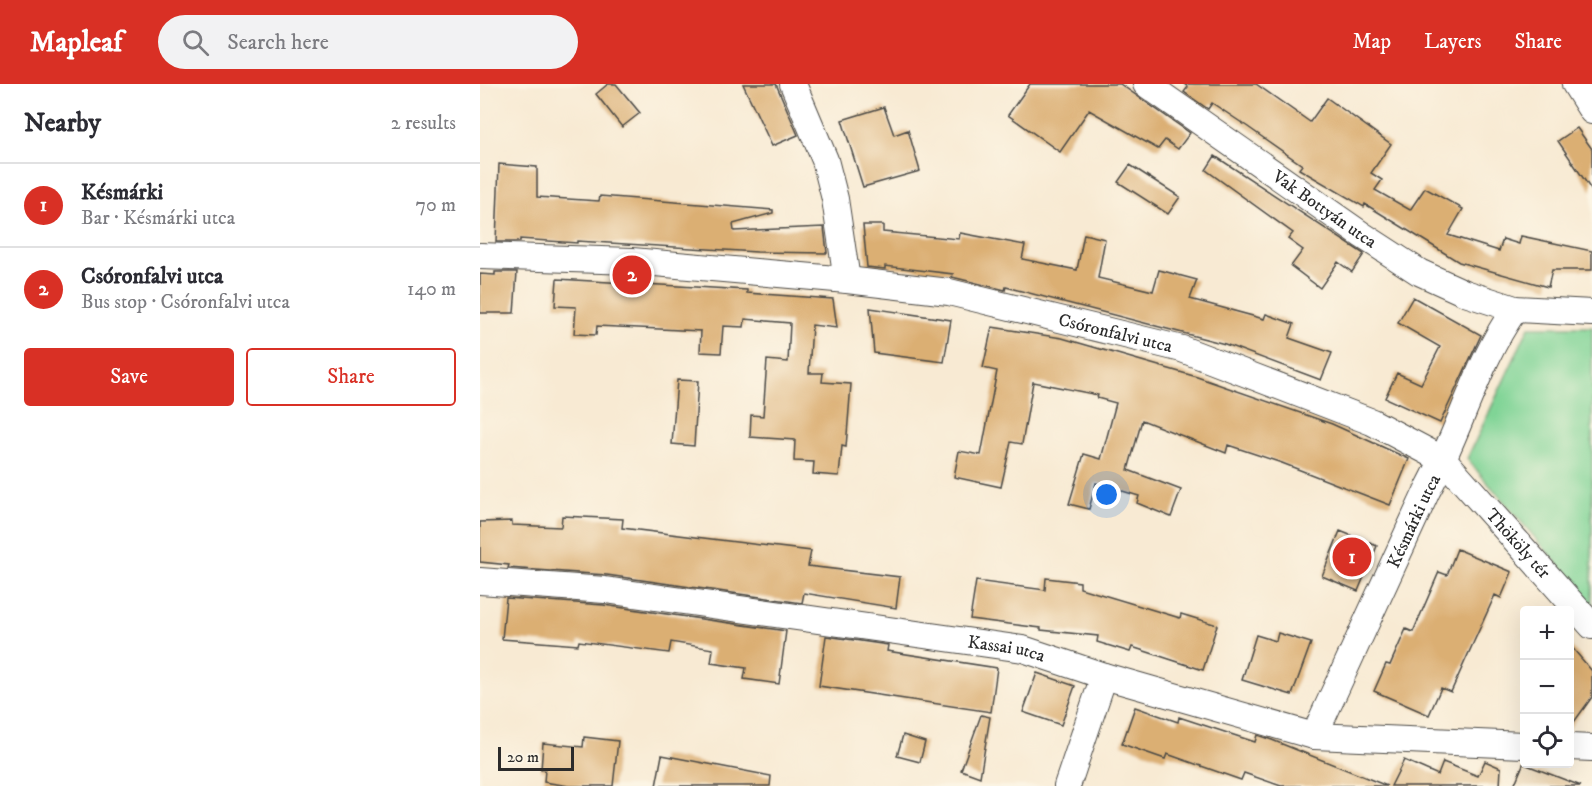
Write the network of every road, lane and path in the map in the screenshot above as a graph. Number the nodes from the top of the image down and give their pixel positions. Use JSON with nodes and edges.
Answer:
{"nodes":[{"id":1,"x":793,"y":84,"type":"edge"},
{"id":2,"x":1146,"y":84,"type":"edge"},
{"id":3,"x":1575,"y":84,"type":"edge"},
{"id":4,"x":1592,"y":111,"type":"edge"},
{"id":5,"x":480,"y":256,"type":"edge"},
{"id":6,"x":847,"y":280,"type":"junction"},
{"id":7,"x":1515,"y":309,"type":"junction"},
{"id":8,"x":1592,"y":313,"type":"edge"},
{"id":9,"x":1444,"y":460,"type":"junction"},
{"id":10,"x":480,"y":581,"type":"edge"},
{"id":11,"x":1592,"y":626,"type":"edge"},
{"id":12,"x":1104,"y":676,"type":"junction"},
{"id":13,"x":1314,"y":736,"type":"junction"},
{"id":14,"x":1520,"y":745,"type":"edge"},
{"id":15,"x":1574,"y":747,"type":"edge"},
{"id":16,"x":1592,"y":748,"type":"edge"},
{"id":17,"x":1067,"y":786,"type":"edge"}],
"edges":[{"from":1,"to":6,"type":"street"},
{"from":2,"to":7,"type":"street","name":"Vak Bottyán utca"},
{"from":3,"to":4,"type":"street"},
{"from":5,"to":6,"type":"street","name":"Csóronfalvi utca"},
{"from":6,"to":9,"type":"street","name":"Csóronfalvi utca"},
{"from":7,"to":8,"type":"street"},
{"from":7,"to":9,"type":"street","name":"Késmárki utca"},
{"from":9,"to":11,"type":"street","name":"Thököly tér"},
{"from":9,"to":13,"type":"street","name":"Késmárki utca"},
{"from":10,"to":12,"type":"street","name":"Kassai utca"},
{"from":12,"to":13,"type":"street","name":"Kassai utca"},
{"from":12,"to":17,"type":"street"},
{"from":13,"to":14,"type":"street","name":"Kassai utca"},
{"from":15,"to":16,"type":"street"}]}
